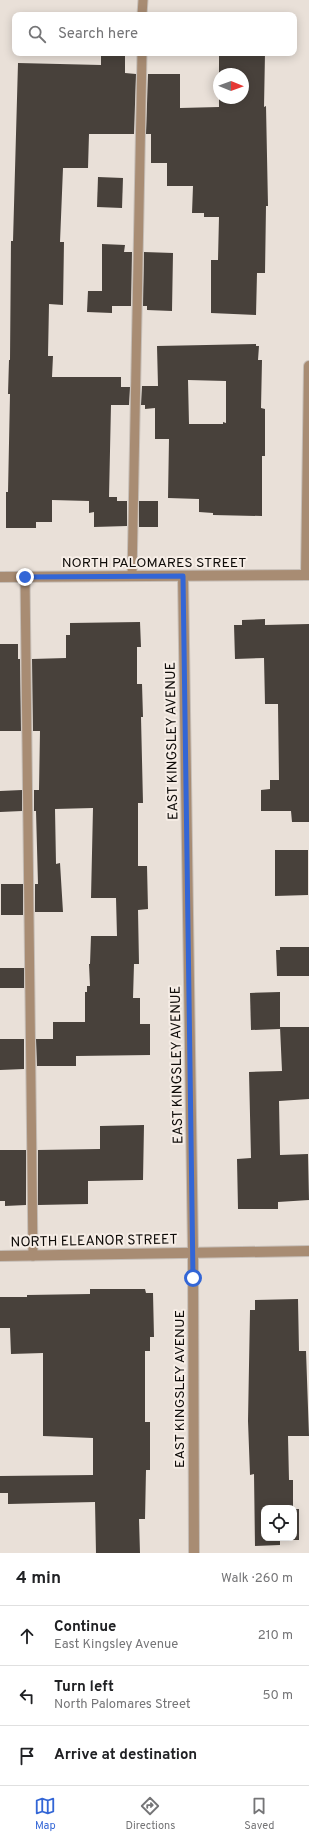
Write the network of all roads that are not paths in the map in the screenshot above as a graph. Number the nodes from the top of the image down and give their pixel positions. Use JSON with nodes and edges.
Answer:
{"nodes":[{"id":1,"x":143,"y":0,"type":"edge"},
{"id":2,"x":142,"y":12,"type":"edge"},
{"id":3,"x":142,"y":56,"type":"edge"},
{"id":4,"x":309,"y":366,"type":"edge"},
{"id":5,"x":308,"y":575,"type":"edge"},
{"id":6,"x":132,"y":576,"type":"junction"},
{"id":7,"x":183,"y":576,"type":"junction"},
{"id":8,"x":0,"y":577,"type":"edge"},
{"id":9,"x":25,"y":577,"type":"junction"},
{"id":10,"x":309,"y":1251,"type":"edge"},
{"id":11,"x":192,"y":1252,"type":"junction"},
{"id":12,"x":0,"y":1256,"type":"edge"},
{"id":13,"x":33,"y":1256,"type":"junction"},
{"id":14,"x":194,"y":1553,"type":"edge"}],
"edges":[{"from":1,"to":2,"type":"lane"},
{"from":3,"to":6,"type":"lane"},
{"from":4,"to":5,"type":"street"},
{"from":5,"to":7,"type":"street","name":"NORTH PALOMARES STREET"},
{"from":6,"to":7,"type":"street","name":"NORTH PALOMARES STREET"},
{"from":6,"to":9,"type":"street","name":"NORTH PALOMARES STREET"},
{"from":7,"to":11,"type":"street","name":"EAST KINGSLEY AVENUE"},
{"from":8,"to":9,"type":"street","name":"NORTH PALOMARES STREET"},
{"from":9,"to":13,"type":"lane"},
{"from":10,"to":11,"type":"street","name":"NORTH ELEANOR STREET"},
{"from":11,"to":13,"type":"street","name":"NORTH ELEANOR STREET"},
{"from":11,"to":14,"type":"street","name":"EAST KINGSLEY AVENUE"},
{"from":12,"to":13,"type":"street","name":"NORTH ELEANOR STREET"}]}
